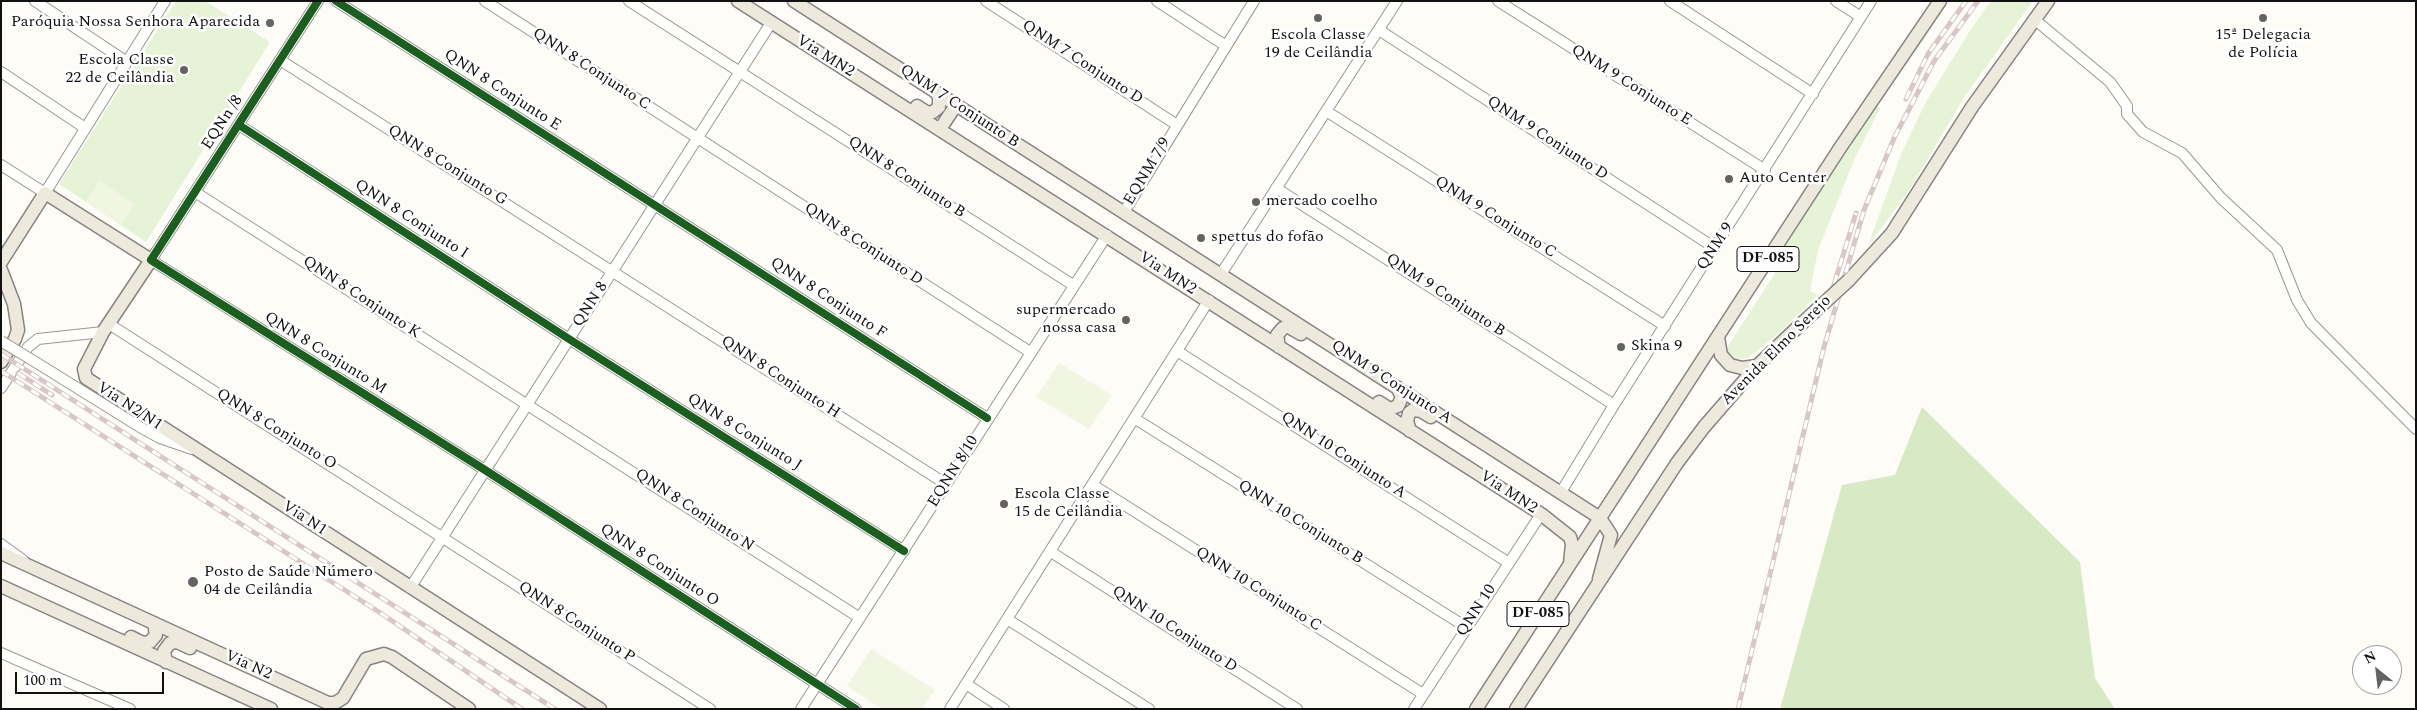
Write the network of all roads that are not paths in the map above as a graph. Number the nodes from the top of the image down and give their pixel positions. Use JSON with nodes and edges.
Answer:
{"nodes":[{"id":1,"x":35,"y":1,"type":"edge"},
{"id":2,"x":165,"y":1,"type":"edge"},
{"id":3,"x":318,"y":1,"type":"edge"},
{"id":4,"x":336,"y":1,"type":"edge"},
{"id":5,"x":485,"y":1,"type":"edge"},
{"id":6,"x":629,"y":1,"type":"edge"},
{"id":7,"x":738,"y":1,"type":"edge"},
{"id":8,"x":794,"y":1,"type":"edge"},
{"id":9,"x":986,"y":1,"type":"edge"},
{"id":10,"x":1157,"y":1,"type":"edge"},
{"id":11,"x":1254,"y":1,"type":"edge"},
{"id":12,"x":1397,"y":1,"type":"edge"},
{"id":13,"x":1498,"y":1,"type":"edge"},
{"id":14,"x":1670,"y":1,"type":"edge"},
{"id":15,"x":1836,"y":1,"type":"edge"},
{"id":16,"x":1871,"y":1,"type":"edge"},
{"id":17,"x":1940,"y":1,"type":"edge"},
{"id":18,"x":2048,"y":1,"type":"edge"},
{"id":19,"x":1861,"y":18,"type":"junction"},
{"id":20,"x":2034,"y":19,"type":"junction"},
{"id":21,"x":770,"y":22,"type":"junction"},
{"id":22,"x":1379,"y":30,"type":"junction"},
{"id":23,"x":1226,"y":46,"type":"junction"},
{"id":24,"x":822,"y":55,"type":"junction"},
{"id":25,"x":280,"y":60,"type":"junction"},
{"id":26,"x":127,"y":62,"type":"junction"},
{"id":27,"x":739,"y":71,"type":"junction"},
{"id":28,"x":1,"y":72,"type":"edge"},
{"id":29,"x":937,"y":92,"type":"junction"},
{"id":30,"x":1813,"y":94,"type":"junction"},
{"id":31,"x":956,"y":105,"type":"junction"},
{"id":32,"x":1326,"y":111,"type":"junction"},
{"id":33,"x":239,"y":125,"type":"junction"},
{"id":34,"x":1177,"y":125,"type":"junction"},
{"id":35,"x":86,"y":128,"type":"junction"},
{"id":36,"x":940,"y":129,"type":"junction"},
{"id":37,"x":697,"y":138,"type":"junction"},
{"id":38,"x":1,"y":165,"type":"edge"},
{"id":39,"x":1765,"y":170,"type":"junction"},
{"id":40,"x":1276,"y":188,"type":"junction"},
{"id":41,"x":195,"y":192,"type":"junction"},
{"id":42,"x":45,"y":193,"type":"junction"},
{"id":43,"x":654,"y":204,"type":"junction"},
{"id":44,"x":1124,"y":212,"type":"junction"},
{"id":45,"x":1107,"y":235,"type":"junction"},
{"id":46,"x":1715,"y":248,"type":"junction"},
{"id":47,"x":151,"y":260,"type":"junction"},
{"id":48,"x":2,"y":261,"type":"edge"},
{"id":49,"x":613,"y":271,"type":"junction"},
{"id":50,"x":1221,"y":274,"type":"junction"},
{"id":51,"x":1073,"y":285,"type":"junction"},
{"id":52,"x":1209,"y":300,"type":"junction"},
{"id":53,"x":1665,"y":326,"type":"junction"},
{"id":54,"x":106,"y":328,"type":"junction"},
{"id":55,"x":1718,"y":337,"type":"junction"},
{"id":56,"x":569,"y":339,"type":"junction"},
{"id":57,"x":1,"y":341,"type":"edge"},
{"id":58,"x":1327,"y":342,"type":"junction"},
{"id":59,"x":1279,"y":347,"type":"junction"},
{"id":60,"x":1177,"y":351,"type":"junction"},
{"id":61,"x":1030,"y":352,"type":"junction"},
{"id":62,"x":1300,"y":360,"type":"junction"},
{"id":63,"x":1,"y":362,"type":"edge"},
{"id":64,"x":1757,"y":366,"type":"junction"},
{"id":65,"x":1397,"y":387,"type":"junction"},
{"id":66,"x":1,"y":388,"type":"edge"},
{"id":67,"x":528,"y":405,"type":"junction"},
{"id":68,"x":1614,"y":405,"type":"junction"},
{"id":69,"x":987,"y":418,"type":"junction"},
{"id":70,"x":1134,"y":418,"type":"junction"},
{"id":71,"x":2416,"y":429,"type":"edge"},
{"id":72,"x":1410,"y":431,"type":"junction"},
{"id":73,"x":198,"y":451,"type":"junction"},
{"id":74,"x":1515,"y":462,"type":"junction"},
{"id":75,"x":486,"y":470,"type":"junction"},
{"id":76,"x":946,"y":484,"type":"junction"},
{"id":77,"x":1093,"y":485,"type":"junction"},
{"id":78,"x":1561,"y":492,"type":"junction"},
{"id":79,"x":1541,"y":514,"type":"junction"},
{"id":80,"x":1600,"y":518,"type":"junction"},
{"id":81,"x":443,"y":536,"type":"junction"},
{"id":82,"x":1,"y":544,"type":"edge"},
{"id":83,"x":904,"y":551,"type":"junction"},
{"id":84,"x":1051,"y":552,"type":"junction"},
{"id":85,"x":1,"y":553,"type":"edge"},
{"id":86,"x":1509,"y":563,"type":"junction"},
{"id":87,"x":1570,"y":564,"type":"junction"},
{"id":88,"x":32,"y":567,"type":"junction"},
{"id":89,"x":1599,"y":578,"type":"junction"},
{"id":90,"x":1,"y":586,"type":"edge"},
{"id":91,"x":410,"y":588,"type":"junction"},
{"id":92,"x":45,"y":606,"type":"junction"},
{"id":93,"x":860,"y":618,"type":"junction"},
{"id":94,"x":1007,"y":620,"type":"junction"},
{"id":95,"x":154,"y":623,"type":"junction"},
{"id":96,"x":1466,"y":627,"type":"junction"},
{"id":97,"x":1,"y":653,"type":"edge"},
{"id":98,"x":166,"y":662,"type":"junction"},
{"id":99,"x":286,"y":683,"type":"junction"},
{"id":100,"x":818,"y":684,"type":"junction"},
{"id":101,"x":966,"y":684,"type":"junction"},
{"id":102,"x":1423,"y":694,"type":"junction"},
{"id":103,"x":130,"y":709,"type":"edge"},
{"id":104,"x":271,"y":709,"type":"edge"},
{"id":105,"x":470,"y":709,"type":"edge"},
{"id":106,"x":600,"y":709,"type":"edge"},
{"id":107,"x":710,"y":709,"type":"edge"},
{"id":108,"x":801,"y":709,"type":"edge"},
{"id":109,"x":856,"y":709,"type":"edge"},
{"id":110,"x":950,"y":709,"type":"edge"},
{"id":111,"x":1004,"y":709,"type":"edge"},
{"id":112,"x":1149,"y":709,"type":"edge"},
{"id":113,"x":1297,"y":709,"type":"edge"},
{"id":114,"x":1414,"y":709,"type":"edge"},
{"id":115,"x":1476,"y":709,"type":"edge"},
{"id":116,"x":1516,"y":709,"type":"edge"}],
"edges":[{"from":1,"to":26,"type":"street"},
{"from":2,"to":26,"type":"street"},
{"from":3,"to":25,"type":"street","name":"EQNn /8"},
{"from":4,"to":43,"type":"street","name":"QNN 8 Conjunto E"},
{"from":5,"to":37,"type":"street","name":"QNN 8 Conjunto C"},
{"from":6,"to":27,"type":"street","name":"QNN 8 Conjunto B"},
{"from":7,"to":21,"type":"main road","name":"Via MN2"},
{"from":8,"to":29,"type":"main road","name":"QNM 7 Conjunto B"},
{"from":9,"to":34,"type":"street","name":"QNM 7 Conjunto D"},
{"from":10,"to":23,"type":"street"},
{"from":11,"to":23,"type":"street","name":"EQNM 7/9"},
{"from":12,"to":22,"type":"street"},
{"from":13,"to":39,"type":"street","name":"QNM 9 Conjunto E"},
{"from":14,"to":30,"type":"street"},
{"from":15,"to":19,"type":"street"},
{"from":16,"to":19,"type":"street","name":"QNM 9"},
{"from":17,"to":55,"type":"main road","number":"DF-085"},
{"from":18,"to":20,"type":"main road","name":"Avenida Elmo Serejo","number":"DF-085"},
{"from":19,"to":30,"type":"street","name":"QNM 9"},
{"from":20,"to":64,"type":"main road","name":"Avenida Elmo Serejo","number":"DF-085","bridge":true},
{"from":20,"to":71,"type":"street"},
{"from":21,"to":24,"type":"main road","name":"Via MN2"},
{"from":21,"to":27,"type":"street","name":"QNN 8"},
{"from":22,"to":32,"type":"street"},
{"from":22,"to":46,"type":"street","name":"QNM 9 Conjunto D"},
{"from":23,"to":34,"type":"street","name":"EQNM 7/9"},
{"from":24,"to":29,"type":"main road"},
{"from":24,"to":36,"type":"main road","name":"Via MN2"},
{"from":25,"to":33,"type":"street","name":"EQNn /8"},
{"from":25,"to":49,"type":"street","name":"QNN 8 Conjunto G"},
{"from":26,"to":35,"type":"street"},
{"from":27,"to":37,"type":"street","name":"QNN 8"},
{"from":27,"to":51,"type":"street","name":"QNN 8 Conjunto B"},
{"from":28,"to":35,"type":"street"},
{"from":29,"to":31,"type":"main road","name":"QNM 7 Conjunto B"},
{"from":30,"to":39,"type":"street","name":"QNM 9"},
{"from":31,"to":36,"type":"main road"},
{"from":31,"to":44,"type":"main road","name":"QNM 7 Conjunto B"},
{"from":32,"to":40,"type":"street"},
{"from":32,"to":53,"type":"street","name":"QNM 9 Conjunto C"},
{"from":33,"to":41,"type":"street","name":"EQNn /8"},
{"from":33,"to":56,"type":"street","name":"QNN 8 Conjunto I"},
{"from":34,"to":44,"type":"street","name":"EQNM 7/9"},
{"from":35,"to":42,"type":"street"},
{"from":36,"to":45,"type":"main road","name":"Via MN2"},
{"from":37,"to":43,"type":"street","name":"QNN 8"},
{"from":37,"to":61,"type":"street","name":"QNN 8 Conjunto D"},
{"from":38,"to":42,"type":"street"},
{"from":39,"to":46,"type":"street","name":"QNM 9"},
{"from":40,"to":50,"type":"street"},
{"from":40,"to":68,"type":"street","name":"QNM 9 Conjunto B"},
{"from":41,"to":47,"type":"street","name":"EQNn /8"},
{"from":41,"to":67,"type":"street","name":"QNN 8 Conjunto K"},
{"from":42,"to":47,"type":"main road"},
{"from":42,"to":48,"type":"main road"},
{"from":43,"to":49,"type":"street","name":"QNN 8"},
{"from":43,"to":69,"type":"street","name":"QNN 8 Conjunto F"},
{"from":44,"to":50,"type":"main road","name":"EQNM 7/9"},
{"from":45,"to":51,"type":"street","name":"EQNN 8/10"},
{"from":45,"to":52,"type":"main road","name":"Via MN2"},
{"from":46,"to":53,"type":"street","name":"QNM 9"},
{"from":47,"to":54,"type":"main road","name":"Via N2/N1"},
{"from":47,"to":75,"type":"street","name":"QNN 8 Conjunto M"},
{"from":48,"to":63,"type":"main road"},
{"from":49,"to":56,"type":"street","name":"QNN 8"},
{"from":49,"to":76,"type":"street","name":"QNN 8 Conjunto H"},
{"from":50,"to":58,"type":"main road","name":"QNM 9 Conjunto A"},
{"from":51,"to":61,"type":"street","name":"EQNN 8/10"},
{"from":52,"to":59,"type":"main road","name":"Via MN2"},
{"from":52,"to":60,"type":"street"},
{"from":53,"to":68,"type":"street","name":"QNM 9"},
{"from":54,"to":66,"type":"street"},
{"from":54,"to":73,"type":"main road","name":"Via N2/N1"},
{"from":54,"to":81,"type":"street","name":"QNN 8 Conjunto O"},
{"from":55,"to":64,"type":"main road"},
{"from":55,"to":80,"type":"main road","number":"DF-085"},
{"from":56,"to":67,"type":"street","name":"QNN 8"},
{"from":56,"to":83,"type":"street","name":"QNN 8 Conjunto J"},
{"from":57,"to":73,"type":"street","name":"Via N1","bridge":true},
{"from":58,"to":59,"type":"main road"},
{"from":58,"to":65,"type":"main road","name":"QNM 9 Conjunto A"},
{"from":59,"to":62,"type":"main road","name":"Via MN2"},
{"from":60,"to":70,"type":"street"},
{"from":60,"to":86,"type":"street","name":"QNN 10 Conjunto A"},
{"from":61,"to":69,"type":"street","name":"EQNN 8/10"},
{"from":62,"to":65,"type":"main road"},
{"from":62,"to":72,"type":"main road","name":"Via MN2"},
{"from":64,"to":89,"type":"main road","name":"Avenida Elmo Serejo","number":"DF-085"},
{"from":65,"to":74,"type":"main road","name":"QNM 9 Conjunto A"},
{"from":67,"to":75,"type":"street","name":"QNN 8"},
{"from":67,"to":93,"type":"street","name":"QNN 8 Conjunto N"},
{"from":68,"to":78,"type":"street","name":"QNM 9"},
{"from":69,"to":76,"type":"street","name":"EQNN 8/10"},
{"from":70,"to":77,"type":"street"},
{"from":70,"to":96,"type":"street","name":"QNN 10 Conjunto B"},
{"from":72,"to":74,"type":"main road"},
{"from":72,"to":79,"type":"main road","name":"Via MN2"},
{"from":73,"to":91,"type":"main road","name":"Via N1"},
{"from":74,"to":78,"type":"main road","name":"QNM 9 Conjunto A"},
{"from":75,"to":81,"type":"street","name":"QNN 8"},
{"from":75,"to":100,"type":"street","name":"QNN 8 Conjunto O"},
{"from":76,"to":83,"type":"street","name":"EQNN 8/10"},
{"from":77,"to":84,"type":"street"},
{"from":77,"to":102,"type":"street","name":"QNN 10 Conjunto C"},
{"from":78,"to":80,"type":"main road","name":"QNM 9 Conjunto A"},
{"from":79,"to":86,"type":"street","name":"QNN 10"},
{"from":79,"to":87,"type":"main road","name":"Via MN2"},
{"from":80,"to":87,"type":"main road","number":"DF-085"},
{"from":80,"to":89,"type":"main road"},
{"from":81,"to":91,"type":"street","name":"QNN 8"},
{"from":81,"to":107,"type":"street","name":"QNN 8 Conjunto P"},
{"from":82,"to":88,"type":"street"},
{"from":83,"to":93,"type":"street","name":"EQNN 8/10"},
{"from":84,"to":94,"type":"street"},
{"from":84,"to":113,"type":"street","name":"QNN 10 Conjunto D"},
{"from":85,"to":88,"type":"main road","name":"Via N2"},
{"from":86,"to":96,"type":"street","name":"QNN 10"},
{"from":87,"to":115,"type":"main road","number":"DF-085"},
{"from":88,"to":95,"type":"main road","name":"Via N2"},
{"from":89,"to":116,"type":"main road","name":"Avenida Elmo Serejo","number":"DF-085"},
{"from":90,"to":92,"type":"main road","name":"Via N2"},
{"from":91,"to":106,"type":"main road","name":"Via N1"},
{"from":92,"to":95,"type":"main road"},
{"from":92,"to":98,"type":"main road","name":"Via N2"},
{"from":93,"to":100,"type":"street","name":"EQNN 8/10"},
{"from":94,"to":101,"type":"street"},
{"from":94,"to":112,"type":"street"},
{"from":95,"to":99,"type":"main road","name":"Via N2"},
{"from":96,"to":102,"type":"street","name":"QNN 10"},
{"from":97,"to":103,"type":"street"},
{"from":98,"to":99,"type":"main road"},
{"from":98,"to":104,"type":"main road","name":"Via N2"},
{"from":99,"to":105,"type":"main road","name":"Via N2"},
{"from":100,"to":108,"type":"street","name":"EQNN 8/10"},
{"from":100,"to":109,"type":"street","name":"QNN 8 Conjunto O"},
{"from":101,"to":110,"type":"street"},
{"from":101,"to":111,"type":"street"},
{"from":102,"to":114,"type":"street","name":"QNN 10"}]}
